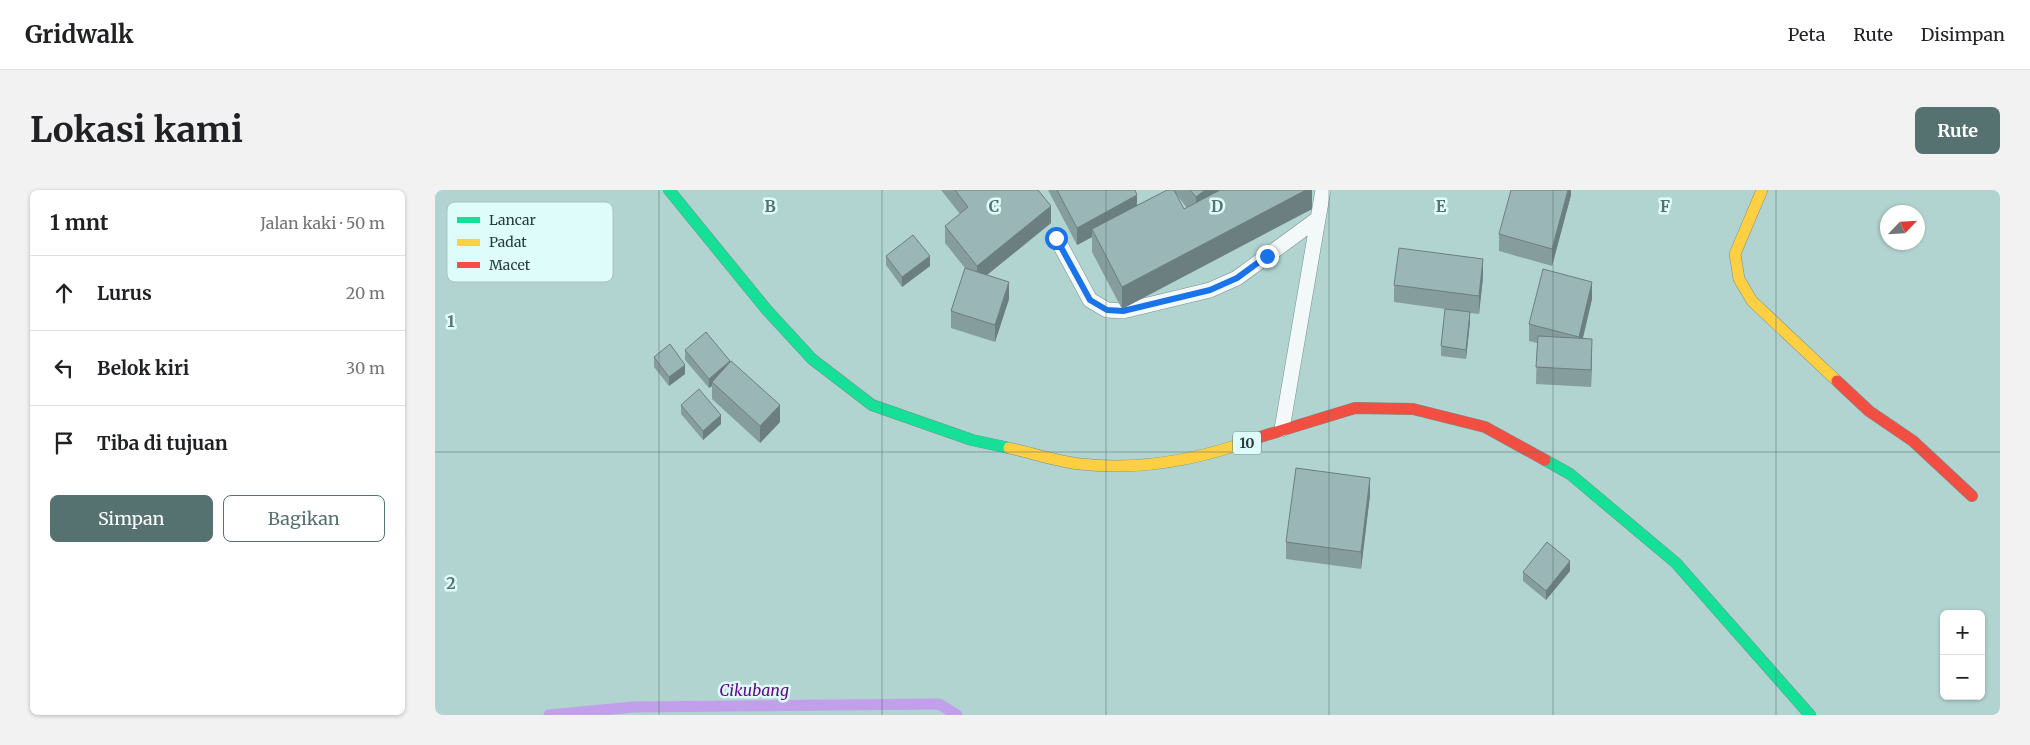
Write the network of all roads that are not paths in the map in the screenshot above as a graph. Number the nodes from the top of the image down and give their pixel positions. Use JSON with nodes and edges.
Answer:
{"nodes":[{"id":1,"x":669,"y":190,"type":"edge"},
{"id":2,"x":1323,"y":190,"type":"edge"},
{"id":3,"x":1762,"y":190,"type":"edge"},
{"id":4,"x":1316,"y":220,"type":"junction"},
{"id":5,"x":1056,"y":238,"type":"dead end"},
{"id":6,"x":1282,"y":429,"type":"junction"},
{"id":7,"x":1972,"y":496,"type":"dead end"},
{"id":8,"x":1810,"y":715,"type":"edge"}],
"edges":[{"from":1,"to":6,"type":"main road","number":"10"},
{"from":2,"to":4,"type":"lane"},
{"from":3,"to":7,"type":"main road"},
{"from":4,"to":5,"type":"lane"},
{"from":4,"to":6,"type":"lane"},
{"from":6,"to":8,"type":"main road","number":"10"}]}
